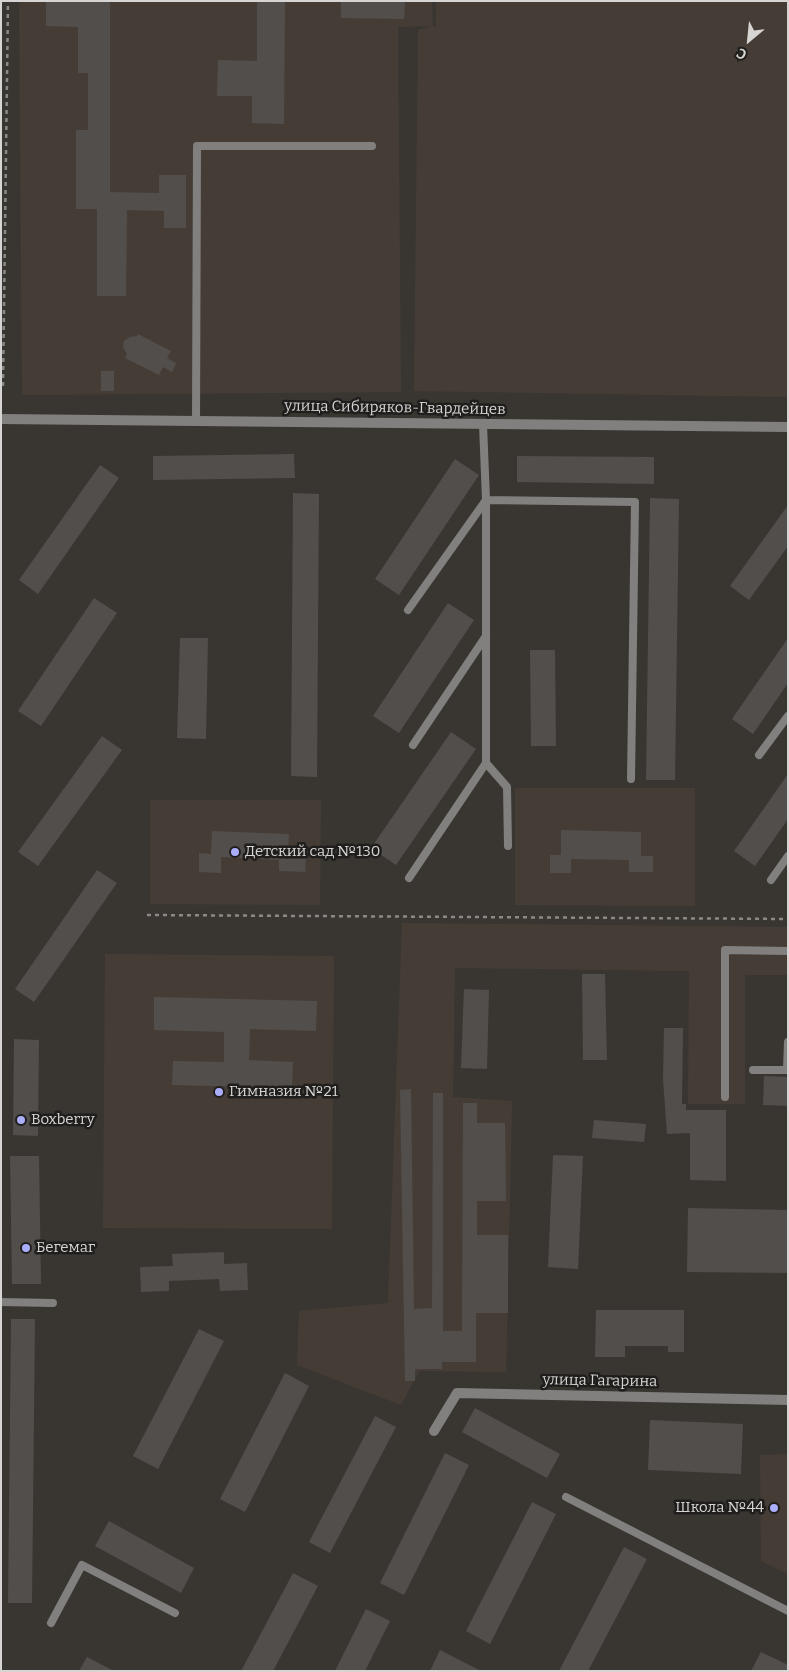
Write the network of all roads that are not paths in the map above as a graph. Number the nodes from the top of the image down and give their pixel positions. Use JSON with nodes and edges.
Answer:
{"nodes":[{"id":1,"x":372,"y":146,"type":"dead end"},
{"id":2,"x":1,"y":419,"type":"edge"},
{"id":3,"x":196,"y":422,"type":"junction"},
{"id":4,"x":483,"y":424,"type":"junction"},
{"id":5,"x":788,"y":427,"type":"edge"},
{"id":6,"x":486,"y":500,"type":"junction"},
{"id":7,"x":408,"y":610,"type":"dead end"},
{"id":8,"x":486,"y":636,"type":"junction"},
{"id":9,"x":788,"y":716,"type":"edge"},
{"id":10,"x":413,"y":745,"type":"dead end"},
{"id":11,"x":759,"y":755,"type":"dead end"},
{"id":12,"x":486,"y":763,"type":"junction"},
{"id":13,"x":631,"y":779,"type":"dead end"},
{"id":14,"x":508,"y":846,"type":"dead end"},
{"id":15,"x":788,"y":856,"type":"edge"},
{"id":16,"x":409,"y":878,"type":"dead end"},
{"id":17,"x":770,"y":880,"type":"dead end"},
{"id":18,"x":788,"y":950,"type":"edge"},
{"id":19,"x":788,"y":1042,"type":"edge"},
{"id":20,"x":753,"y":1070,"type":"dead end"},
{"id":21,"x":725,"y":1096,"type":"dead end"},
{"id":22,"x":1,"y":1302,"type":"edge"},
{"id":23,"x":53,"y":1303,"type":"dead end"},
{"id":24,"x":788,"y":1400,"type":"edge"},
{"id":25,"x":434,"y":1432,"type":"dead end"},
{"id":26,"x":566,"y":1497,"type":"dead end"},
{"id":27,"x":788,"y":1611,"type":"edge"},
{"id":28,"x":175,"y":1613,"type":"dead end"},
{"id":29,"x":51,"y":1623,"type":"dead end"}],
"edges":[{"from":1,"to":3,"type":"lane"},
{"from":2,"to":3,"type":"street","name":"улица Сибиряков-Гвардейцев"},
{"from":3,"to":4,"type":"street","name":"улица Сибиряков-Гвардейцев"},
{"from":4,"to":5,"type":"street","name":"улица Сибиряков-Гвардейцев"},
{"from":4,"to":6,"type":"lane"},
{"from":6,"to":7,"type":"lane"},
{"from":6,"to":8,"type":"lane"},
{"from":6,"to":13,"type":"lane"},
{"from":8,"to":10,"type":"lane"},
{"from":8,"to":12,"type":"lane"},
{"from":9,"to":11,"type":"lane"},
{"from":12,"to":14,"type":"lane"},
{"from":12,"to":16,"type":"lane"},
{"from":15,"to":17,"type":"lane"},
{"from":18,"to":21,"type":"lane"},
{"from":19,"to":20,"type":"lane"},
{"from":22,"to":23,"type":"lane"},
{"from":24,"to":25,"type":"street","name":"улица Гагарина"},
{"from":26,"to":27,"type":"lane"},
{"from":28,"to":29,"type":"lane"}]}
